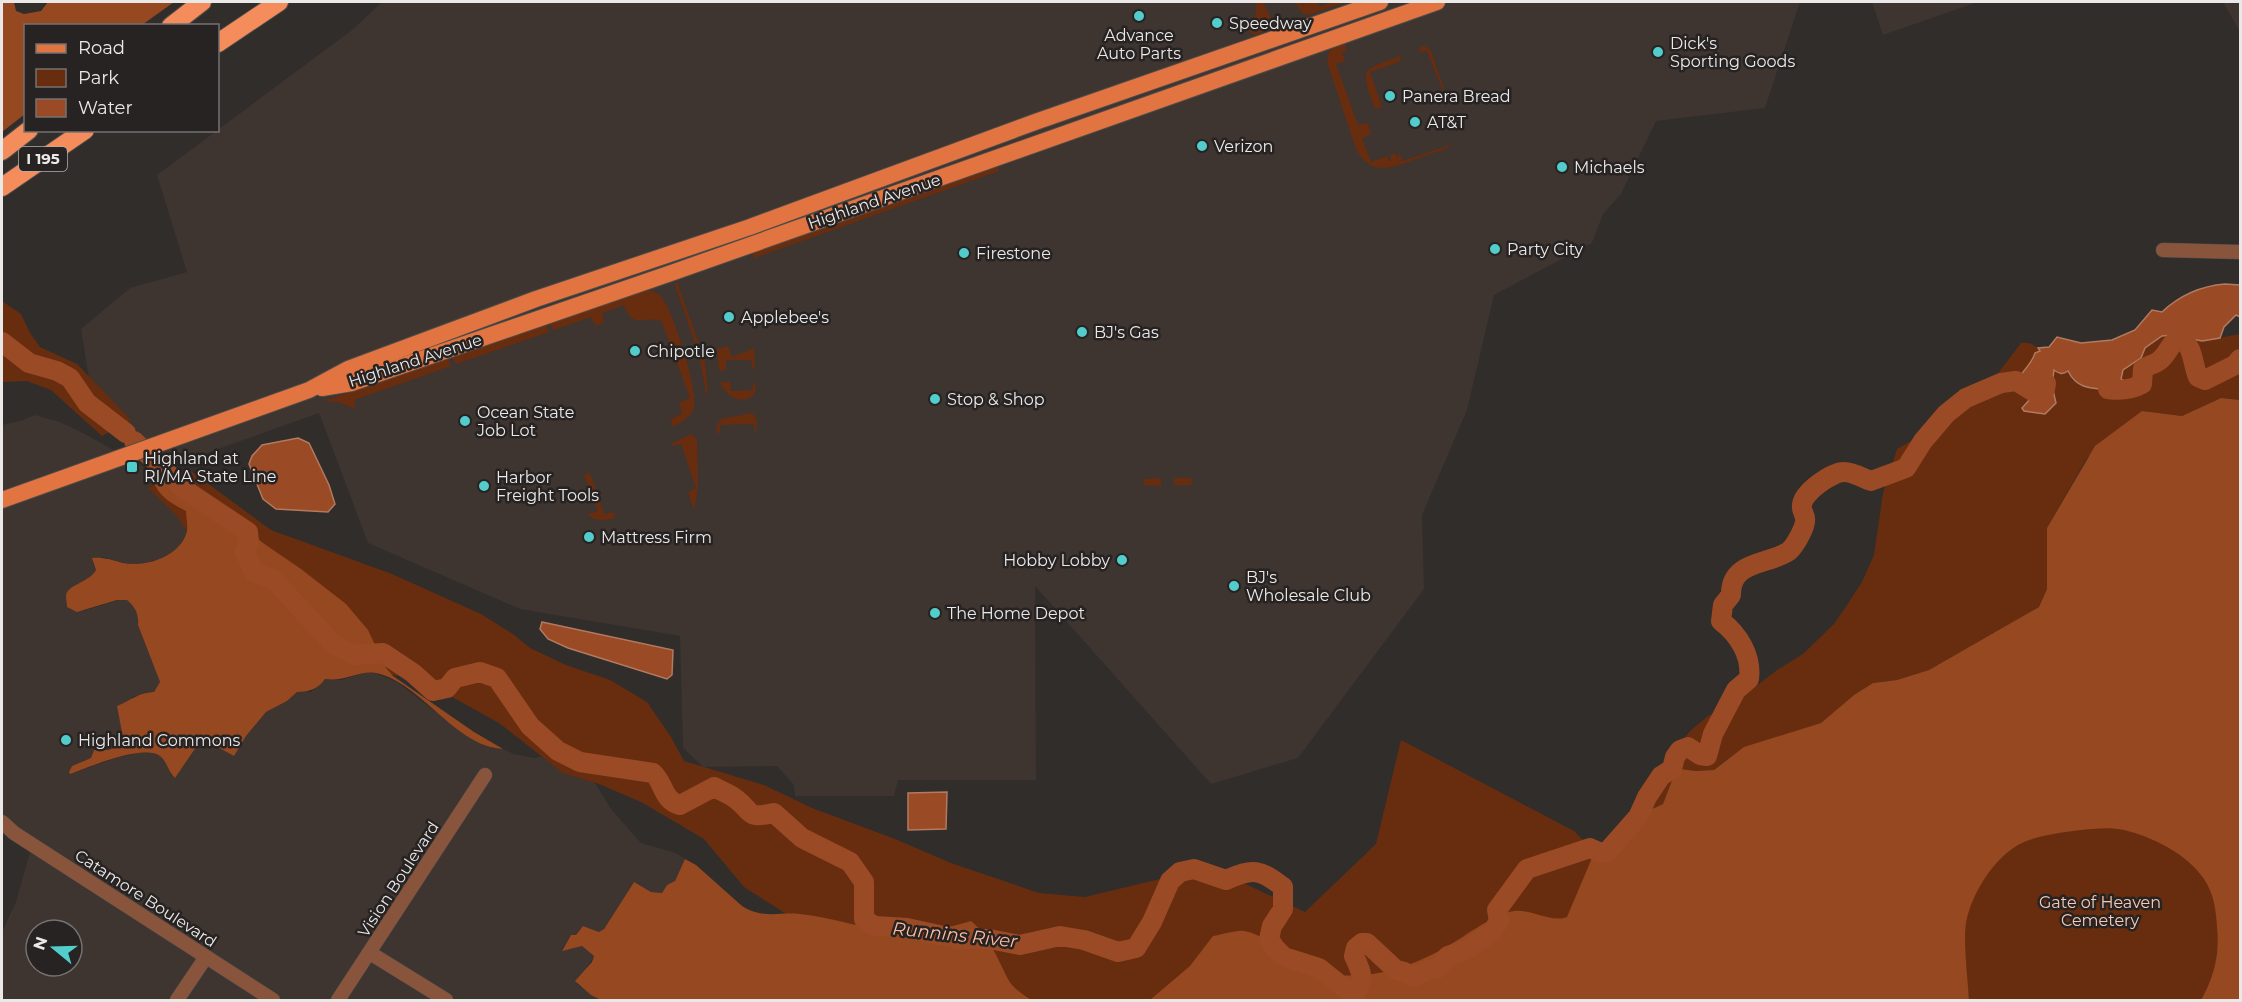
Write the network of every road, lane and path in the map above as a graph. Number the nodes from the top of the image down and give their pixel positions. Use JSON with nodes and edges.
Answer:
{"nodes":[{"id":1,"x":202,"y":2,"type":"edge"},
{"id":2,"x":279,"y":2,"type":"edge"},
{"id":3,"x":1380,"y":2,"type":"edge"},
{"id":4,"x":1437,"y":2,"type":"edge"},
{"id":5,"x":174,"y":24,"type":"edge"},
{"id":6,"x":219,"y":42,"type":"edge"},
{"id":7,"x":26,"y":132,"type":"edge"},
{"id":8,"x":82,"y":132,"type":"edge"},
{"id":9,"x":2,"y":151,"type":"edge"},
{"id":10,"x":2,"y":187,"type":"edge"},
{"id":11,"x":2163,"y":250,"type":"dead end"},
{"id":12,"x":2241,"y":252,"type":"edge"},
{"id":13,"x":309,"y":390,"type":"junction"},
{"id":14,"x":2,"y":500,"type":"edge"},
{"id":15,"x":485,"y":775,"type":"dead end"},
{"id":16,"x":2,"y":822,"type":"edge"},
{"id":17,"x":370,"y":953,"type":"junction"},
{"id":18,"x":206,"y":957,"type":"junction"},
{"id":19,"x":177,"y":1000,"type":"edge"},
{"id":20,"x":273,"y":1000,"type":"edge"},
{"id":21,"x":338,"y":1000,"type":"edge"},
{"id":22,"x":446,"y":1000,"type":"edge"}],
"edges":[{"from":1,"to":5,"type":"highway"},
{"from":2,"to":6,"type":"highway"},
{"from":3,"to":13,"type":"main road","name":"Highland Avenue"},
{"from":4,"to":13,"type":"main road","name":"Highland Avenue"},
{"from":7,"to":9,"type":"highway","number":"I 195"},
{"from":8,"to":10,"type":"highway","number":"I 195"},
{"from":11,"to":12,"type":"street"},
{"from":13,"to":14,"type":"main road","name":"Highland Avenue"},
{"from":15,"to":17,"type":"street","name":"Vision Boulevard"},
{"from":16,"to":18,"type":"street","name":"Catamore Boulevard"},
{"from":17,"to":21,"type":"street","name":"Vision Boulevard"},
{"from":17,"to":22,"type":"street"},
{"from":18,"to":19,"type":"street"},
{"from":18,"to":20,"type":"street","name":"Catamore Boulevard"}]}
